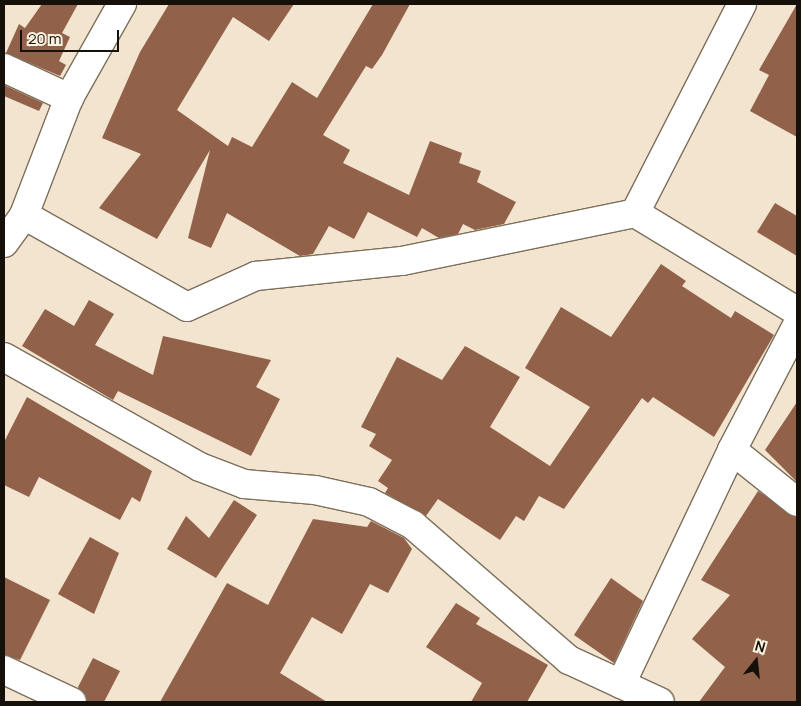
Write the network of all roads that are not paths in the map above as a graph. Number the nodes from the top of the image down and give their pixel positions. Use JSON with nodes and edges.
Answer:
{"nodes":[{"id":1,"x":122,"y":4,"type":"edge"},
{"id":2,"x":742,"y":4,"type":"edge"},
{"id":3,"x":4,"y":68,"type":"edge"},
{"id":4,"x":69,"y":98,"type":"junction"},
{"id":5,"x":635,"y":213,"type":"junction"},
{"id":6,"x":24,"y":215,"type":"junction"},
{"id":7,"x":4,"y":243,"type":"edge"},
{"id":8,"x":797,"y":311,"type":"edge"},
{"id":9,"x":797,"y":326,"type":"edge"},
{"id":10,"x":4,"y":357,"type":"edge"},
{"id":11,"x":732,"y":450,"type":"junction"},
{"id":12,"x":797,"y":502,"type":"edge"},
{"id":13,"x":4,"y":670,"type":"edge"},
{"id":14,"x":621,"y":684,"type":"junction"},
{"id":15,"x":72,"y":702,"type":"edge"},
{"id":16,"x":660,"y":702,"type":"edge"}],
"edges":[{"from":1,"to":4,"type":"street"},
{"from":2,"to":5,"type":"street"},
{"from":3,"to":4,"type":"street"},
{"from":4,"to":6,"type":"street"},
{"from":5,"to":6,"type":"street"},
{"from":5,"to":8,"type":"street"},
{"from":6,"to":7,"type":"street"},
{"from":9,"to":11,"type":"street"},
{"from":10,"to":14,"type":"street"},
{"from":11,"to":12,"type":"street"},
{"from":11,"to":14,"type":"street"},
{"from":13,"to":15,"type":"street"},
{"from":14,"to":16,"type":"street"}]}
